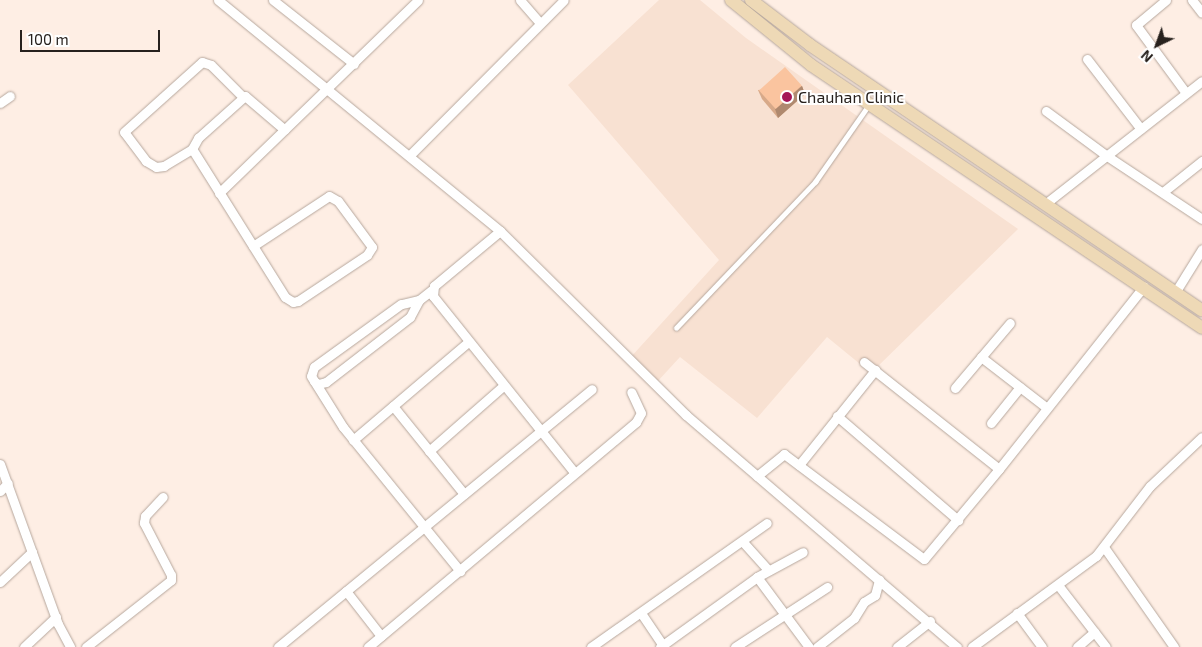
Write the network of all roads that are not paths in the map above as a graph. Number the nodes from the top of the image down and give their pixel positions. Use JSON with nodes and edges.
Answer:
{"nodes":[{"id":1,"x":218,"y":0,"type":"edge"},
{"id":2,"x":273,"y":0,"type":"edge"},
{"id":3,"x":418,"y":0,"type":"edge"},
{"id":4,"x":520,"y":0,"type":"edge"},
{"id":5,"x":564,"y":0,"type":"edge"},
{"id":6,"x":731,"y":0,"type":"edge"},
{"id":7,"x":751,"y":0,"type":"edge"},
{"id":8,"x":1166,"y":0,"type":"edge"},
{"id":9,"x":1192,"y":0,"type":"edge"},
{"id":10,"x":1202,"y":12,"type":"edge"},
{"id":11,"x":540,"y":23,"type":"junction"},
{"id":12,"x":1087,"y":60,"type":"dead end"},
{"id":13,"x":354,"y":64,"type":"junction"},
{"id":14,"x":1202,"y":81,"type":"edge"},
{"id":15,"x":326,"y":90,"type":"junction"},
{"id":16,"x":1186,"y":93,"type":"junction"},
{"id":17,"x":10,"y":96,"type":"dead end"},
{"id":18,"x":243,"y":97,"type":"junction"},
{"id":19,"x":0,"y":104,"type":"edge"},
{"id":20,"x":868,"y":105,"type":"junction"},
{"id":21,"x":1046,"y":111,"type":"dead end"},
{"id":22,"x":1141,"y":129,"type":"junction"},
{"id":23,"x":285,"y":130,"type":"junction"},
{"id":24,"x":192,"y":149,"type":"junction"},
{"id":25,"x":410,"y":156,"type":"junction"},
{"id":26,"x":1107,"y":156,"type":"junction"},
{"id":27,"x":1202,"y":161,"type":"edge"},
{"id":28,"x":1163,"y":192,"type":"junction"},
{"id":29,"x":219,"y":193,"type":"junction"},
{"id":30,"x":1046,"y":204,"type":"junction"},
{"id":31,"x":1202,"y":219,"type":"edge"},
{"id":32,"x":500,"y":232,"type":"junction"},
{"id":33,"x":253,"y":246,"type":"junction"},
{"id":34,"x":1202,"y":249,"type":"edge"},
{"id":35,"x":1144,"y":286,"type":"junction"},
{"id":36,"x":432,"y":290,"type":"junction"},
{"id":37,"x":1176,"y":291,"type":"junction"},
{"id":38,"x":419,"y":300,"type":"junction"},
{"id":39,"x":1202,"y":310,"type":"edge"},
{"id":40,"x":1010,"y":323,"type":"dead end"},
{"id":41,"x":676,"y":328,"type":"dead end"},
{"id":42,"x":1202,"y":328,"type":"edge"},
{"id":43,"x":468,"y":342,"type":"junction"},
{"id":44,"x":981,"y":357,"type":"junction"},
{"id":45,"x":864,"y":362,"type":"dead end"},
{"id":46,"x":874,"y":370,"type":"junction"},
{"id":47,"x":313,"y":381,"type":"junction"},
{"id":48,"x":503,"y":386,"type":"junction"},
{"id":49,"x":1020,"y":387,"type":"junction"},
{"id":50,"x":592,"y":388,"type":"dead end"},
{"id":51,"x":955,"y":388,"type":"dead end"},
{"id":52,"x":631,"y":392,"type":"dead end"},
{"id":53,"x":393,"y":406,"type":"junction"},
{"id":54,"x":1047,"y":408,"type":"junction"},
{"id":55,"x":838,"y":416,"type":"junction"},
{"id":56,"x":991,"y":423,"type":"dead end"},
{"id":57,"x":540,"y":431,"type":"junction"},
{"id":58,"x":1202,"y":437,"type":"edge"},
{"id":59,"x":353,"y":440,"type":"junction"},
{"id":60,"x":429,"y":451,"type":"junction"},
{"id":61,"x":0,"y":464,"type":"edge"},
{"id":62,"x":799,"y":465,"type":"junction"},
{"id":63,"x":999,"y":469,"type":"junction"},
{"id":64,"x":574,"y":472,"type":"junction"},
{"id":65,"x":756,"y":476,"type":"junction"},
{"id":66,"x":8,"y":483,"type":"junction"},
{"id":67,"x":0,"y":491,"type":"edge"},
{"id":68,"x":464,"y":494,"type":"junction"},
{"id":69,"x":163,"y":497,"type":"dead end"},
{"id":70,"x":958,"y":520,"type":"junction"},
{"id":71,"x":767,"y":523,"type":"dead end"},
{"id":72,"x":424,"y":527,"type":"junction"},
{"id":73,"x":743,"y":542,"type":"junction"},
{"id":74,"x":1104,"y":547,"type":"junction"},
{"id":75,"x":32,"y":552,"type":"junction"},
{"id":76,"x":803,"y":552,"type":"dead end"},
{"id":77,"x":768,"y":570,"type":"junction"},
{"id":78,"x":460,"y":571,"type":"junction"},
{"id":79,"x":757,"y":578,"type":"junction"},
{"id":80,"x":879,"y":580,"type":"junction"},
{"id":81,"x":0,"y":582,"type":"edge"},
{"id":82,"x":1058,"y":585,"type":"junction"},
{"id":83,"x":827,"y":587,"type":"dead end"},
{"id":84,"x":346,"y":591,"type":"junction"},
{"id":85,"x":641,"y":613,"type":"junction"},
{"id":86,"x":1017,"y":613,"type":"junction"},
{"id":87,"x":786,"y":614,"type":"junction"},
{"id":88,"x":56,"y":617,"type":"junction"},
{"id":89,"x":930,"y":621,"type":"junction"},
{"id":90,"x":1094,"y":632,"type":"junction"},
{"id":91,"x":381,"y":636,"type":"junction"},
{"id":92,"x":662,"y":646,"type":"edge"},
{"id":93,"x":24,"y":647,"type":"edge"},
{"id":94,"x":70,"y":647,"type":"edge"},
{"id":95,"x":86,"y":647,"type":"edge"},
{"id":96,"x":278,"y":647,"type":"edge"},
{"id":97,"x":368,"y":647,"type":"edge"},
{"id":98,"x":591,"y":647,"type":"edge"},
{"id":99,"x":734,"y":647,"type":"edge"},
{"id":100,"x":809,"y":647,"type":"edge"},
{"id":101,"x":817,"y":647,"type":"edge"},
{"id":102,"x":897,"y":647,"type":"edge"},
{"id":103,"x":957,"y":647,"type":"edge"},
{"id":104,"x":972,"y":647,"type":"edge"},
{"id":105,"x":1042,"y":647,"type":"edge"},
{"id":106,"x":1077,"y":647,"type":"edge"},
{"id":107,"x":1106,"y":647,"type":"edge"},
{"id":108,"x":1174,"y":647,"type":"edge"}],
"edges":[{"from":1,"to":15,"type":"street"},
{"from":2,"to":13,"type":"street"},
{"from":3,"to":13,"type":"street"},
{"from":4,"to":11,"type":"street"},
{"from":5,"to":11,"type":"street"},
{"from":6,"to":20,"type":"main road"},
{"from":7,"to":30,"type":"main road"},
{"from":8,"to":16,"type":"street"},
{"from":9,"to":10,"type":"street"},
{"from":11,"to":25,"type":"street"},
{"from":12,"to":22,"type":"street"},
{"from":13,"to":15,"type":"street"},
{"from":14,"to":16,"type":"street"},
{"from":15,"to":23,"type":"street"},
{"from":15,"to":25,"type":"street"},
{"from":16,"to":22,"type":"street"},
{"from":17,"to":19,"type":"street"},
{"from":18,"to":23,"type":"street"},
{"from":18,"to":24,"type":"street"},
{"from":18,"to":24,"type":"street"},
{"from":20,"to":35,"type":"main road"},
{"from":20,"to":41,"type":"lane"},
{"from":21,"to":26,"type":"street"},
{"from":22,"to":26,"type":"street"},
{"from":23,"to":29,"type":"street"},
{"from":24,"to":29,"type":"street"},
{"from":25,"to":32,"type":"street"},
{"from":26,"to":28,"type":"street"},
{"from":26,"to":30,"type":"street"},
{"from":27,"to":28,"type":"street"},
{"from":28,"to":31,"type":"street"},
{"from":29,"to":33,"type":"street"},
{"from":30,"to":37,"type":"main road"},
{"from":32,"to":36,"type":"street"},
{"from":32,"to":65,"type":"street"},
{"from":33,"to":33,"type":"street"},
{"from":34,"to":37,"type":"street"},
{"from":35,"to":42,"type":"main road"},
{"from":35,"to":54,"type":"street"},
{"from":36,"to":38,"type":"street"},
{"from":36,"to":43,"type":"street"},
{"from":37,"to":39,"type":"main road"},
{"from":38,"to":47,"type":"street"},
{"from":38,"to":47,"type":"street"},
{"from":40,"to":44,"type":"street"},
{"from":43,"to":48,"type":"street"},
{"from":43,"to":53,"type":"street"},
{"from":44,"to":49,"type":"street"},
{"from":44,"to":51,"type":"street"},
{"from":45,"to":46,"type":"street"},
{"from":46,"to":55,"type":"street"},
{"from":46,"to":63,"type":"street"},
{"from":47,"to":59,"type":"street"},
{"from":48,"to":57,"type":"street"},
{"from":48,"to":60,"type":"street"},
{"from":49,"to":54,"type":"street"},
{"from":49,"to":56,"type":"street"},
{"from":50,"to":57,"type":"street"},
{"from":52,"to":64,"type":"street"},
{"from":53,"to":59,"type":"street"},
{"from":53,"to":60,"type":"street"},
{"from":54,"to":63,"type":"street"},
{"from":55,"to":62,"type":"street"},
{"from":55,"to":70,"type":"street"},
{"from":57,"to":64,"type":"street"},
{"from":57,"to":68,"type":"street"},
{"from":58,"to":74,"type":"street"},
{"from":59,"to":72,"type":"street"},
{"from":60,"to":68,"type":"street"},
{"from":61,"to":66,"type":"street"},
{"from":62,"to":65,"type":"street"},
{"from":62,"to":70,"type":"street"},
{"from":63,"to":70,"type":"street"},
{"from":64,"to":78,"type":"street"},
{"from":65,"to":80,"type":"street"},
{"from":66,"to":67,"type":"street"},
{"from":66,"to":75,"type":"street"},
{"from":68,"to":72,"type":"street"},
{"from":69,"to":95,"type":"street"},
{"from":71,"to":73,"type":"street"},
{"from":72,"to":78,"type":"street"},
{"from":72,"to":84,"type":"street"},
{"from":73,"to":77,"type":"street"},
{"from":73,"to":85,"type":"street"},
{"from":74,"to":82,"type":"street"},
{"from":74,"to":108,"type":"street"},
{"from":75,"to":81,"type":"street"},
{"from":75,"to":88,"type":"street"},
{"from":76,"to":77,"type":"street"},
{"from":77,"to":79,"type":"street"},
{"from":78,"to":91,"type":"street"},
{"from":79,"to":87,"type":"street"},
{"from":79,"to":92,"type":"street"},
{"from":80,"to":89,"type":"street"},
{"from":80,"to":101,"type":"street"},
{"from":82,"to":86,"type":"street"},
{"from":82,"to":90,"type":"street"},
{"from":83,"to":87,"type":"street"},
{"from":84,"to":91,"type":"street"},
{"from":84,"to":96,"type":"street"},
{"from":85,"to":92,"type":"street"},
{"from":85,"to":98,"type":"street"},
{"from":86,"to":104,"type":"street"},
{"from":86,"to":105,"type":"street"},
{"from":87,"to":99,"type":"street"},
{"from":87,"to":100,"type":"street"},
{"from":88,"to":93,"type":"street"},
{"from":88,"to":94,"type":"street"},
{"from":89,"to":102,"type":"street"},
{"from":89,"to":103,"type":"street"},
{"from":90,"to":106,"type":"street"},
{"from":90,"to":107,"type":"street"},
{"from":91,"to":97,"type":"street"}]}
